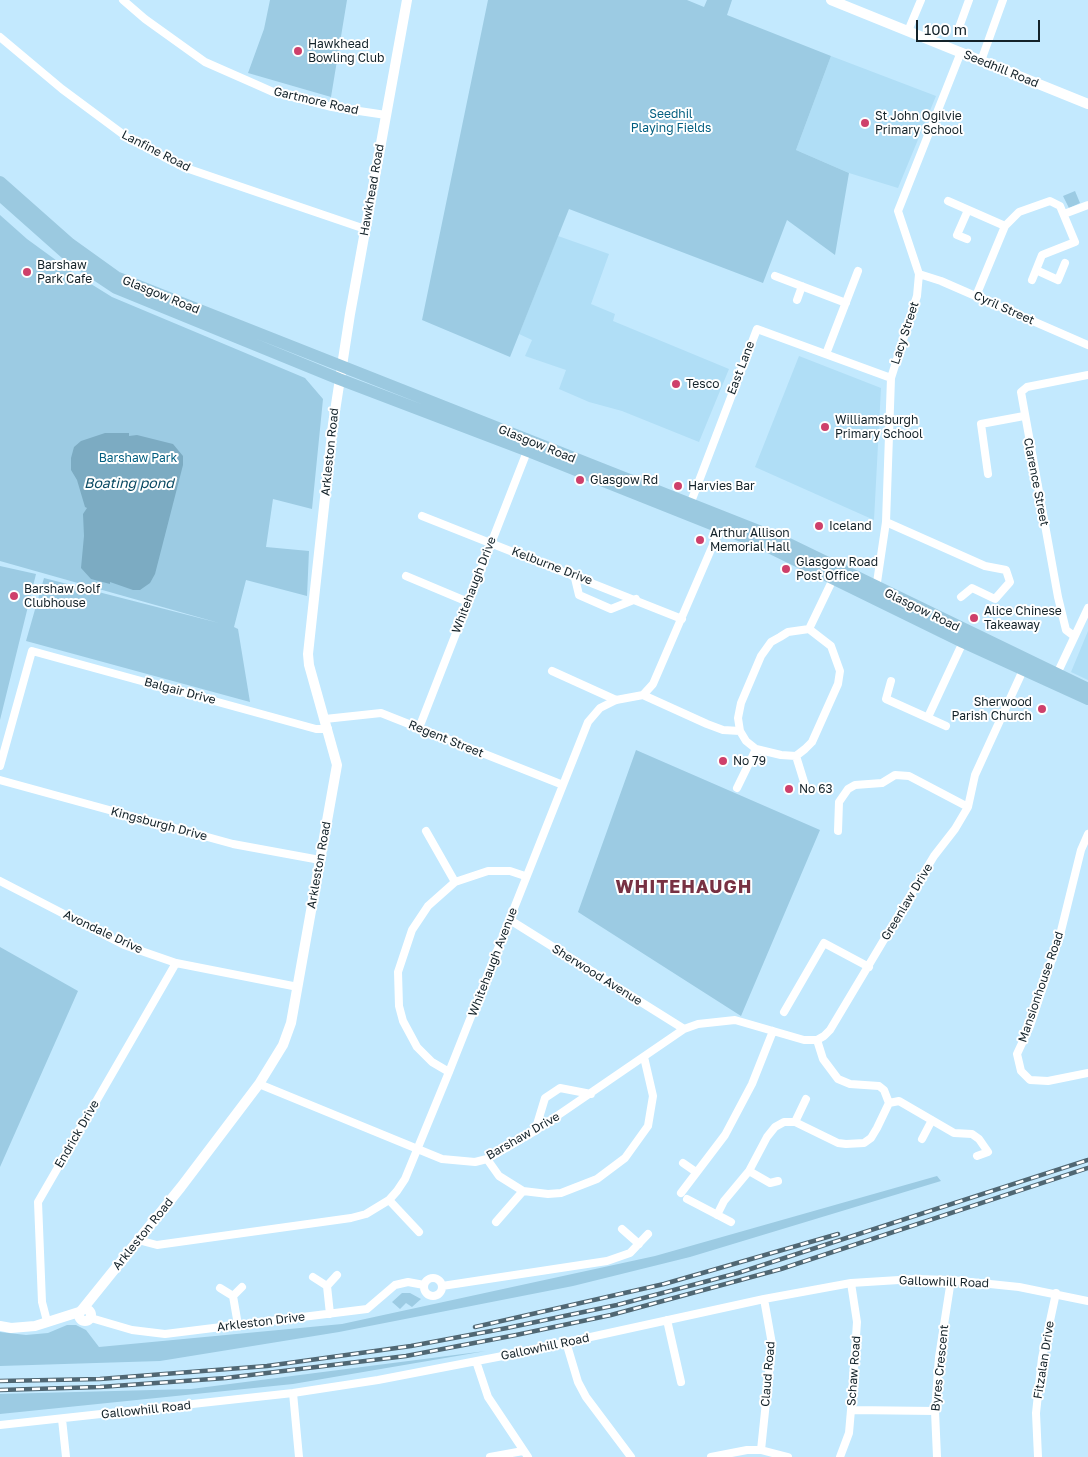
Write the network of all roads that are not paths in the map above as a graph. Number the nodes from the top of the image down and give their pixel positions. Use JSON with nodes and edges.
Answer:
{"nodes":[{"id":1,"x":123,"y":0,"type":"edge"},
{"id":2,"x":407,"y":0,"type":"edge"},
{"id":3,"x":831,"y":0,"type":"edge"},
{"id":4,"x":921,"y":0,"type":"edge"},
{"id":5,"x":969,"y":0,"type":"edge"},
{"id":6,"x":1004,"y":0,"type":"edge"},
{"id":7,"x":908,"y":31,"type":"junction"},
{"id":8,"x":957,"y":33,"type":"dead end"},
{"id":9,"x":0,"y":37,"type":"edge"},
{"id":10,"x":961,"y":52,"type":"junction"},
{"id":11,"x":981,"y":61,"type":"junction"},
{"id":12,"x":1088,"y":104,"type":"edge"},
{"id":13,"x":386,"y":116,"type":"junction"},
{"id":14,"x":0,"y":182,"type":"edge"},
{"id":15,"x":0,"y":196,"type":"edge"},
{"id":16,"x":948,"y":201,"type":"dead end"},
{"id":17,"x":1088,"y":205,"type":"edge"},
{"id":18,"x":968,"y":210,"type":"junction"},
{"id":19,"x":1064,"y":214,"type":"junction"},
{"id":20,"x":1005,"y":226,"type":"junction"},
{"id":21,"x":365,"y":229,"type":"junction"},
{"id":22,"x":967,"y":239,"type":"dead end"},
{"id":23,"x":1066,"y":263,"type":"dead end"},
{"id":24,"x":1036,"y":270,"type":"junction"},
{"id":25,"x":858,"y":271,"type":"dead end"},
{"id":26,"x":919,"y":274,"type":"junction"},
{"id":27,"x":775,"y":276,"type":"dead end"},
{"id":28,"x":1032,"y":280,"type":"dead end"},
{"id":29,"x":802,"y":286,"type":"junction"},
{"id":30,"x":976,"y":296,"type":"junction"},
{"id":31,"x":797,"y":300,"type":"dead end"},
{"id":32,"x":846,"y":303,"type":"junction"},
{"id":33,"x":1088,"y":345,"type":"edge"},
{"id":34,"x":826,"y":354,"type":"junction"},
{"id":35,"x":340,"y":373,"type":"junction"},
{"id":36,"x":1088,"y":375,"type":"edge"},
{"id":37,"x":891,"y":378,"type":"junction"},
{"id":38,"x":1024,"y":416,"type":"junction"},
{"id":39,"x":529,"y":447,"type":"junction"},
{"id":40,"x":988,"y":474,"type":"dead end"},
{"id":41,"x":689,"y":509,"type":"junction"},
{"id":42,"x":422,"y":516,"type":"dead end"},
{"id":43,"x":886,"y":522,"type":"junction"},
{"id":44,"x":723,"y":523,"type":"junction"},
{"id":45,"x":491,"y":542,"type":"junction"},
{"id":46,"x":574,"y":574,"type":"junction"},
{"id":47,"x":836,"y":574,"type":"junction"},
{"id":48,"x":406,"y":576,"type":"dead end"},
{"id":49,"x":874,"y":593,"type":"junction"},
{"id":50,"x":961,"y":597,"type":"dead end"},
{"id":51,"x":636,"y":599,"type":"junction"},
{"id":52,"x":468,"y":602,"type":"junction"},
{"id":53,"x":1088,"y":608,"type":"edge"},
{"id":54,"x":682,"y":619,"type":"junction"},
{"id":55,"x":809,"y":629,"type":"junction"},
{"id":56,"x":1074,"y":636,"type":"junction"},
{"id":57,"x":963,"y":642,"type":"junction"},
{"id":58,"x":1025,"y":666,"type":"junction"},
{"id":59,"x":552,"y":671,"type":"dead end"},
{"id":60,"x":1055,"y":679,"type":"junction"},
{"id":61,"x":891,"y":681,"type":"dead end"},
{"id":62,"x":1088,"y":689,"type":"edge"},
{"id":63,"x":643,"y":695,"type":"junction"},
{"id":64,"x":1088,"y":699,"type":"edge"},
{"id":65,"x":616,"y":700,"type":"junction"},
{"id":66,"x":928,"y":717,"type":"junction"},
{"id":67,"x":326,"y":724,"type":"junction"},
{"id":68,"x":946,"y":726,"type":"dead end"},
{"id":69,"x":419,"y":728,"type":"junction"},
{"id":70,"x":740,"y":731,"type":"junction"},
{"id":71,"x":756,"y":748,"type":"junction"},
{"id":72,"x":796,"y":756,"type":"junction"},
{"id":73,"x":0,"y":766,"type":"edge"},
{"id":74,"x":0,"y":780,"type":"edge"},
{"id":75,"x":563,"y":785,"type":"junction"},
{"id":76,"x":805,"y":785,"type":"dead end"},
{"id":77,"x":737,"y":788,"type":"dead end"},
{"id":78,"x":968,"y":807,"type":"junction"},
{"id":79,"x":838,"y":831,"type":"dead end"},
{"id":80,"x":426,"y":832,"type":"dead end"},
{"id":81,"x":1088,"y":834,"type":"edge"},
{"id":82,"x":320,"y":860,"type":"junction"},
{"id":83,"x":525,"y":876,"type":"junction"},
{"id":84,"x":0,"y":881,"type":"edge"},
{"id":85,"x":455,"y":882,"type":"junction"},
{"id":86,"x":510,"y":920,"type":"junction"},
{"id":87,"x":176,"y":963,"type":"junction"},
{"id":88,"x":869,"y":967,"type":"junction"},
{"id":89,"x":298,"y":987,"type":"junction"},
{"id":90,"x":784,"y":1012,"type":"dead end"},
{"id":91,"x":684,"y":1029,"type":"junction"},
{"id":92,"x":773,"y":1031,"type":"junction"},
{"id":93,"x":817,"y":1040,"type":"junction"},
{"id":94,"x":644,"y":1057,"type":"junction"},
{"id":95,"x":449,"y":1072,"type":"junction"},
{"id":96,"x":1088,"y":1073,"type":"edge"},
{"id":97,"x":259,"y":1084,"type":"junction"},
{"id":98,"x":591,"y":1094,"type":"junction"},
{"id":99,"x":806,"y":1099,"type":"dead end"},
{"id":100,"x":889,"y":1103,"type":"junction"},
{"id":101,"x":932,"y":1120,"type":"junction"},
{"id":102,"x":795,"y":1122,"type":"junction"},
{"id":103,"x":535,"y":1131,"type":"junction"},
{"id":104,"x":922,"y":1139,"type":"dead end"},
{"id":105,"x":417,"y":1149,"type":"junction"},
{"id":106,"x":977,"y":1156,"type":"dead end"},
{"id":107,"x":487,"y":1159,"type":"junction"},
{"id":108,"x":683,"y":1163,"type":"dead end"},
{"id":109,"x":696,"y":1172,"type":"junction"},
{"id":110,"x":749,"y":1172,"type":"junction"},
{"id":111,"x":778,"y":1181,"type":"dead end"},
{"id":112,"x":523,"y":1192,"type":"junction"},
{"id":113,"x":388,"y":1200,"type":"junction"},
{"id":114,"x":717,"y":1215,"type":"junction"},
{"id":115,"x":496,"y":1222,"type":"dead end"},
{"id":116,"x":731,"y":1222,"type":"dead end"},
{"id":117,"x":622,"y":1229,"type":"dead end"},
{"id":118,"x":419,"y":1232,"type":"dead end"},
{"id":119,"x":648,"y":1234,"type":"dead end"},
{"id":120,"x":138,"y":1240,"type":"junction"},
{"id":121,"x":638,"y":1244,"type":"junction"},
{"id":122,"x":337,"y":1275,"type":"dead end"},
{"id":123,"x":313,"y":1276,"type":"dead end"},
{"id":124,"x":951,"y":1280,"type":"junction"},
{"id":125,"x":851,"y":1283,"type":"junction"},
{"id":126,"x":424,"y":1285,"type":"junction"},
{"id":127,"x":327,"y":1286,"type":"junction"},
{"id":128,"x":442,"y":1286,"type":"junction"},
{"id":129,"x":242,"y":1287,"type":"dead end"},
{"id":130,"x":220,"y":1288,"type":"dead end"},
{"id":131,"x":1056,"y":1293,"type":"junction"},
{"id":132,"x":233,"y":1296,"type":"junction"},
{"id":133,"x":764,"y":1299,"type":"junction"},
{"id":134,"x":1088,"y":1301,"type":"edge"},
{"id":135,"x":84,"y":1314,"type":"junction"},
{"id":136,"x":330,"y":1314,"type":"junction"},
{"id":137,"x":667,"y":1320,"type":"junction"},
{"id":138,"x":47,"y":1321,"type":"junction"},
{"id":139,"x":238,"y":1325,"type":"junction"},
{"id":140,"x":0,"y":1326,"type":"edge"},
{"id":141,"x":566,"y":1342,"type":"junction"},
{"id":142,"x":476,"y":1361,"type":"junction"},
{"id":143,"x":681,"y":1382,"type":"dead end"},
{"id":144,"x":293,"y":1393,"type":"junction"},
{"id":145,"x":851,"y":1410,"type":"junction"},
{"id":146,"x":935,"y":1411,"type":"junction"},
{"id":147,"x":62,"y":1419,"type":"junction"},
{"id":148,"x":0,"y":1425,"type":"edge"},
{"id":149,"x":761,"y":1450,"type":"junction"},
{"id":150,"x":526,"y":1454,"type":"edge"},
{"id":151,"x":66,"y":1457,"type":"edge"},
{"id":152,"x":299,"y":1457,"type":"edge"},
{"id":153,"x":490,"y":1457,"type":"edge"},
{"id":154,"x":631,"y":1457,"type":"edge"},
{"id":155,"x":711,"y":1457,"type":"edge"},
{"id":156,"x":788,"y":1457,"type":"edge"},
{"id":157,"x":840,"y":1457,"type":"edge"},
{"id":158,"x":937,"y":1457,"type":"edge"},
{"id":159,"x":1038,"y":1457,"type":"edge"}],
"edges":[{"from":1,"to":13,"type":"street","name":"Gartmore Road"},
{"from":2,"to":13,"type":"street","name":"Hawkhead Road"},
{"from":3,"to":7,"type":"street","name":"Seedhill Road"},
{"from":4,"to":7,"type":"street"},
{"from":5,"to":8,"type":"street"},
{"from":6,"to":11,"type":"street"},
{"from":7,"to":10,"type":"street","name":"Seedhill Road"},
{"from":9,"to":21,"type":"street","name":"Lanfine Road"},
{"from":10,"to":11,"type":"street","name":"Seedhill Road"},
{"from":10,"to":26,"type":"street","name":"Lacy Street"},
{"from":11,"to":12,"type":"street","name":"Seedhill Road"},
{"from":13,"to":21,"type":"street","name":"Hawkhead Road"},
{"from":14,"to":35,"type":"main road","name":"Glasgow Road"},
{"from":15,"to":35,"type":"main road","name":"Glasgow Road"},
{"from":16,"to":18,"type":"street"},
{"from":17,"to":19,"type":"street"},
{"from":18,"to":20,"type":"street"},
{"from":18,"to":22,"type":"street"},
{"from":19,"to":20,"type":"street"},
{"from":19,"to":24,"type":"street"},
{"from":20,"to":30,"type":"street"},
{"from":21,"to":35,"type":"street","name":"Hawkhead Road"},
{"from":23,"to":24,"type":"street"},
{"from":24,"to":28,"type":"street"},
{"from":25,"to":32,"type":"street"},
{"from":26,"to":30,"type":"street","name":"Cyril Street"},
{"from":26,"to":37,"type":"street","name":"Lacy Street"},
{"from":27,"to":29,"type":"street"},
{"from":29,"to":31,"type":"street"},
{"from":29,"to":32,"type":"street"},
{"from":30,"to":33,"type":"street","name":"Cyril Street"},
{"from":32,"to":34,"type":"street"},
{"from":34,"to":37,"type":"street","name":"East Lane"},
{"from":34,"to":41,"type":"street","name":"East Lane"},
{"from":35,"to":39,"type":"main road","name":"Glasgow Road"},
{"from":35,"to":67,"type":"street","name":"Arkleston Road"},
{"from":36,"to":38,"type":"street","name":"Clarence Street"},
{"from":37,"to":43,"type":"street","name":"Lacy Street"},
{"from":38,"to":40,"type":"street"},
{"from":38,"to":56,"type":"street","name":"Clarence Street"},
{"from":39,"to":41,"type":"main road","name":"Glasgow Road"},
{"from":39,"to":45,"type":"street","name":"Whitehaugh Drive"},
{"from":41,"to":44,"type":"main road","name":"Glasgow Road"},
{"from":42,"to":45,"type":"street","name":"Kelburne Drive"},
{"from":43,"to":49,"type":"street","name":"Lacy Street"},
{"from":43,"to":50,"type":"street"},
{"from":44,"to":47,"type":"main road","name":"Glasgow Road"},
{"from":44,"to":54,"type":"street"},
{"from":45,"to":46,"type":"street","name":"Kelburne Drive"},
{"from":45,"to":52,"type":"street","name":"Whitehaugh Drive"},
{"from":46,"to":51,"type":"street","name":"Kelburne Drive"},
{"from":46,"to":51,"type":"street"},
{"from":47,"to":49,"type":"main road","name":"Glasgow Road"},
{"from":47,"to":55,"type":"street"},
{"from":48,"to":52,"type":"street"},
{"from":49,"to":57,"type":"main road","name":"Glasgow Road"},
{"from":49,"to":58,"type":"main road","name":"Glasgow Road"},
{"from":51,"to":54,"type":"street","name":"Kelburne Drive"},
{"from":52,"to":69,"type":"street","name":"Whitehaugh Drive"},
{"from":53,"to":56,"type":"street"},
{"from":54,"to":63,"type":"street"},
{"from":55,"to":70,"type":"street"},
{"from":55,"to":72,"type":"street"},
{"from":56,"to":60,"type":"street"},
{"from":57,"to":58,"type":"main road","name":"Glasgow Road"},
{"from":57,"to":66,"type":"street","name":"Glasgow Road"},
{"from":58,"to":60,"type":"main road","name":"Glasgow Road"},
{"from":58,"to":78,"type":"street","name":"Greenlaw Drive"},
{"from":59,"to":65,"type":"street"},
{"from":60,"to":62,"type":"main road","name":"Glasgow Road"},
{"from":60,"to":64,"type":"main road","name":"Glasgow Road"},
{"from":61,"to":66,"type":"street"},
{"from":63,"to":65,"type":"street","name":"Whitehaugh Avenue"},
{"from":63,"to":70,"type":"street"},
{"from":65,"to":75,"type":"street","name":"Whitehaugh Avenue"},
{"from":66,"to":68,"type":"street"},
{"from":67,"to":69,"type":"street","name":"Regent Street"},
{"from":67,"to":73,"type":"street","name":"Balgair Drive"},
{"from":67,"to":82,"type":"street","name":"Arkleston Road"},
{"from":69,"to":75,"type":"street","name":"Regent Street"},
{"from":70,"to":71,"type":"street"},
{"from":71,"to":72,"type":"street"},
{"from":71,"to":77,"type":"street"},
{"from":72,"to":76,"type":"street"},
{"from":74,"to":82,"type":"street","name":"Kingsburgh Drive"},
{"from":75,"to":83,"type":"street","name":"Whitehaugh Avenue"},
{"from":78,"to":79,"type":"street"},
{"from":78,"to":88,"type":"street","name":"Greenlaw Drive"},
{"from":80,"to":85,"type":"street"},
{"from":81,"to":96,"type":"street","name":"Mansionhouse Road"},
{"from":82,"to":89,"type":"street","name":"Arkleston Road"},
{"from":83,"to":85,"type":"street"},
{"from":83,"to":86,"type":"street","name":"Whitehaugh Avenue"},
{"from":84,"to":87,"type":"street","name":"Avondale Drive"},
{"from":85,"to":95,"type":"street"},
{"from":86,"to":91,"type":"street","name":"Sherwood Avenue"},
{"from":86,"to":95,"type":"street","name":"Whitehaugh Avenue"},
{"from":87,"to":89,"type":"street","name":"Avondale Drive"},
{"from":87,"to":138,"type":"street","name":"Endrick Drive"},
{"from":88,"to":90,"type":"street"},
{"from":88,"to":93,"type":"street","name":"Greenlaw Drive"},
{"from":89,"to":97,"type":"street","name":"Arkleston Road"},
{"from":91,"to":92,"type":"street","name":"Barshaw Drive"},
{"from":91,"to":94,"type":"street","name":"Barshaw Drive"},
{"from":92,"to":93,"type":"street"},
{"from":92,"to":109,"type":"street"},
{"from":93,"to":100,"type":"street"},
{"from":94,"to":98,"type":"street","name":"Barshaw Drive"},
{"from":94,"to":112,"type":"street"},
{"from":95,"to":105,"type":"street","name":"Whitehaugh Avenue"},
{"from":97,"to":105,"type":"street","name":"Barshaw Drive"},
{"from":97,"to":120,"type":"street","name":"Arkleston Road"},
{"from":98,"to":103,"type":"street","name":"Barshaw Drive"},
{"from":98,"to":103,"type":"street"},
{"from":99,"to":102,"type":"street"},
{"from":100,"to":101,"type":"street"},
{"from":100,"to":102,"type":"street"},
{"from":101,"to":104,"type":"street"},
{"from":101,"to":106,"type":"street"},
{"from":102,"to":110,"type":"street"},
{"from":103,"to":107,"type":"street","name":"Barshaw Drive"},
{"from":105,"to":107,"type":"street","name":"Barshaw Drive"},
{"from":105,"to":113,"type":"street","name":"Whitehaugh Avenue"},
{"from":107,"to":112,"type":"street"},
{"from":108,"to":109,"type":"street"},
{"from":109,"to":114,"type":"street"},
{"from":110,"to":111,"type":"street"},
{"from":110,"to":114,"type":"street"},
{"from":112,"to":115,"type":"street"},
{"from":113,"to":118,"type":"street"},
{"from":113,"to":120,"type":"street","name":"Whitehaugh Avenue"},
{"from":114,"to":116,"type":"street"},
{"from":117,"to":121,"type":"street"},
{"from":119,"to":121,"type":"street"},
{"from":120,"to":135,"type":"street","name":"Arkleston Road"},
{"from":121,"to":128,"type":"street"},
{"from":122,"to":127,"type":"street"},
{"from":123,"to":127,"type":"street"},
{"from":124,"to":125,"type":"street","name":"Gallowhill Road"},
{"from":124,"to":131,"type":"street","name":"Gallowhill Road"},
{"from":124,"to":146,"type":"street","name":"Byres Crescent"},
{"from":125,"to":133,"type":"street","name":"Gallowhill Road"},
{"from":125,"to":145,"type":"street","name":"Schaw Road"},
{"from":126,"to":128,"type":"street"},
{"from":126,"to":128,"type":"street"},
{"from":126,"to":136,"type":"street","name":"Arkleston Drive"},
{"from":127,"to":136,"type":"street"},
{"from":129,"to":132,"type":"street"},
{"from":130,"to":132,"type":"street"},
{"from":131,"to":134,"type":"street","name":"Gallowhill Road"},
{"from":131,"to":159,"type":"street","name":"Fitzalan Drive"},
{"from":132,"to":139,"type":"street"},
{"from":133,"to":137,"type":"street","name":"Gallowhill Road"},
{"from":133,"to":149,"type":"street","name":"Claud Road"},
{"from":135,"to":138,"type":"street","name":"Arkleston Road"},
{"from":135,"to":139,"type":"street","name":"Arkleston Drive"},
{"from":136,"to":139,"type":"street","name":"Arkleston Drive"},
{"from":137,"to":141,"type":"street","name":"Gallowhill Road"},
{"from":137,"to":143,"type":"street"},
{"from":138,"to":140,"type":"street","name":"Arkleston Road"},
{"from":141,"to":142,"type":"street","name":"Gallowhill Road"},
{"from":141,"to":154,"type":"street"},
{"from":142,"to":144,"type":"street","name":"Gallowhill Road"},
{"from":142,"to":150,"type":"street"},
{"from":144,"to":147,"type":"street","name":"Gallowhill Road"},
{"from":144,"to":152,"type":"street"},
{"from":145,"to":146,"type":"street"},
{"from":145,"to":157,"type":"street","name":"Schaw Road"},
{"from":146,"to":158,"type":"street","name":"Byres Crescent"},
{"from":147,"to":148,"type":"street","name":"Gallowhill Road"},
{"from":147,"to":151,"type":"street"},
{"from":149,"to":155,"type":"street"},
{"from":149,"to":156,"type":"street"},
{"from":150,"to":153,"type":"street"}]}
